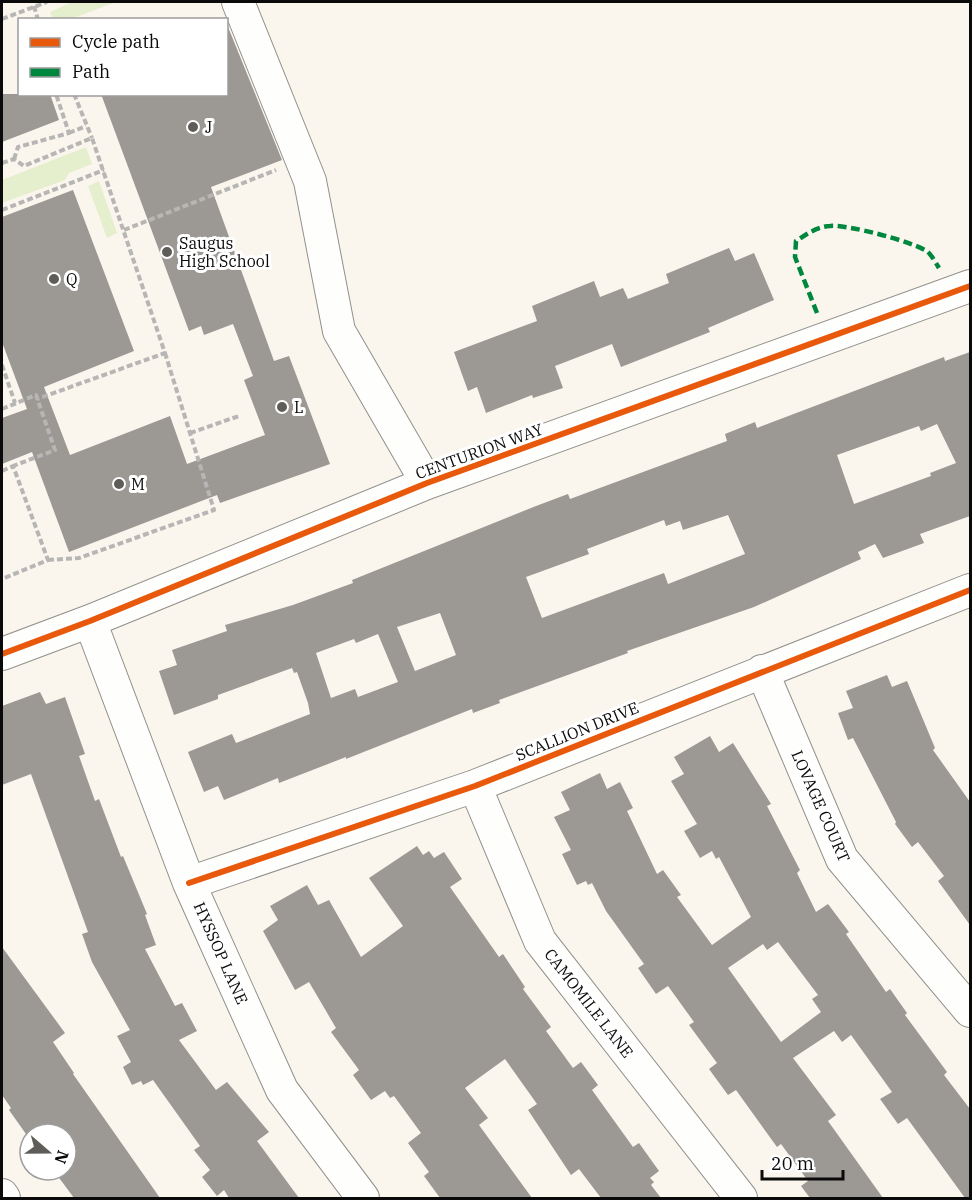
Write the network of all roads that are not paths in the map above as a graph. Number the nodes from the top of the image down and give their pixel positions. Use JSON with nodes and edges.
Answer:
{"nodes":[{"id":1,"x":238,"y":2,"type":"edge"},
{"id":2,"x":970,"y":286,"type":"edge"},
{"id":3,"x":427,"y":483,"type":"junction"},
{"id":4,"x":970,"y":590,"type":"edge"},
{"id":5,"x":90,"y":621,"type":"junction"},
{"id":6,"x":2,"y":654,"type":"edge"},
{"id":7,"x":762,"y":671,"type":"junction"},
{"id":8,"x":475,"y":786,"type":"junction"},
{"id":9,"x":189,"y":883,"type":"junction"},
{"id":10,"x":970,"y":1011,"type":"edge"},
{"id":11,"x":363,"y":1198,"type":"edge"},
{"id":12,"x":741,"y":1198,"type":"edge"}],
"edges":[{"from":1,"to":3,"type":"street"},
{"from":2,"to":3,"type":"street","name":"CENTURION WAY"},
{"from":3,"to":5,"type":"street","name":"CENTURION WAY"},
{"from":4,"to":7,"type":"street","name":"SCALLION DRIVE"},
{"from":5,"to":6,"type":"street","name":"CENTURION WAY"},
{"from":5,"to":9,"type":"street","name":"HYSSOP LANE"},
{"from":7,"to":8,"type":"street","name":"SCALLION DRIVE"},
{"from":7,"to":10,"type":"street","name":"LOVAGE COURT"},
{"from":8,"to":9,"type":"street","name":"SCALLION DRIVE"},
{"from":8,"to":12,"type":"street","name":"CAMOMILE LANE"},
{"from":9,"to":11,"type":"street","name":"HYSSOP LANE"}]}
